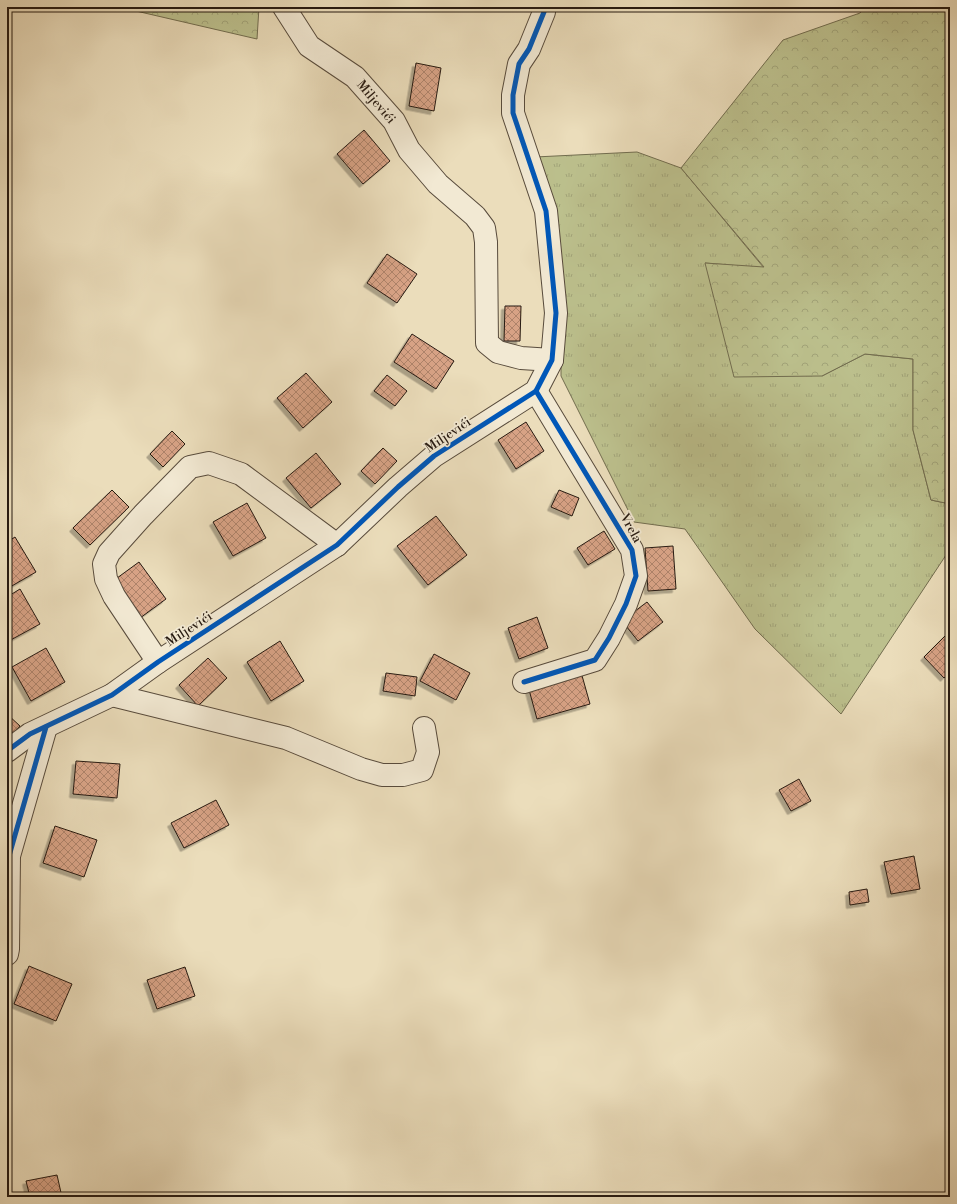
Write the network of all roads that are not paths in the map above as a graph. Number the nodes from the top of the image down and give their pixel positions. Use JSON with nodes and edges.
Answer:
{"nodes":[{"id":1,"x":284,"y":7,"type":"edge"},
{"id":2,"x":543,"y":7,"type":"edge"},
{"id":3,"x":552,"y":360,"type":"junction"},
{"id":4,"x":536,"y":391,"type":"junction"},
{"id":5,"x":337,"y":545,"type":"junction"},
{"id":6,"x":158,"y":662,"type":"junction"},
{"id":7,"x":524,"y":682,"type":"dead end"},
{"id":8,"x":112,"y":695,"type":"junction"},
{"id":9,"x":46,"y":727,"type":"junction"},
{"id":10,"x":424,"y":728,"type":"dead end"},
{"id":11,"x":7,"y":751,"type":"edge"},
{"id":12,"x":7,"y":954,"type":"edge"}],
"edges":[{"from":1,"to":3,"type":"street","name":"Miljevići"},
{"from":2,"to":3,"type":"street"},
{"from":3,"to":4,"type":"street"},
{"from":4,"to":5,"type":"street","name":"Miljevići"},
{"from":4,"to":7,"type":"street","name":"Vrela"},
{"from":5,"to":6,"type":"street","name":"Miljevići"},
{"from":5,"to":6,"type":"street"},
{"from":6,"to":8,"type":"street","name":"Miljevići"},
{"from":8,"to":9,"type":"street","name":"Miljevići"},
{"from":8,"to":10,"type":"street"},
{"from":9,"to":11,"type":"street","name":"Miljevići"},
{"from":9,"to":12,"type":"street"}]}
